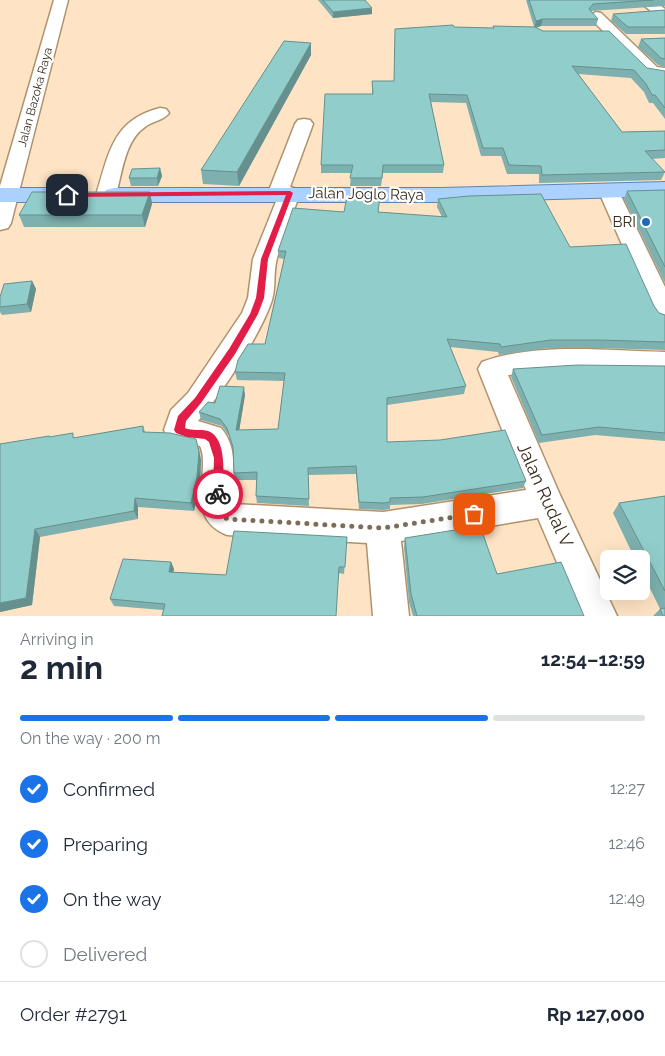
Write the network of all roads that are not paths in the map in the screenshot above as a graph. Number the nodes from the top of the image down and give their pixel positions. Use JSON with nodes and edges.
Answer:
{"nodes":[{"id":1,"x":61,"y":0,"type":"edge"},
{"id":2,"x":643,"y":7,"type":"edge"},
{"id":3,"x":663,"y":12,"type":"edge"},
{"id":4,"x":615,"y":15,"type":"edge"},
{"id":5,"x":593,"y":32,"type":"edge"},
{"id":6,"x":615,"y":36,"type":"junction"},
{"id":7,"x":638,"y":40,"type":"edge"},
{"id":8,"x":665,"y":72,"type":"edge"},
{"id":9,"x":160,"y":113,"type":"dead end"},
{"id":10,"x":304,"y":124,"type":"dead end"},
{"id":11,"x":665,"y":189,"type":"edge"},
{"id":12,"x":609,"y":192,"type":"junction"},
{"id":13,"x":284,"y":193,"type":"junction"},
{"id":14,"x":4,"y":195,"type":"edge"},
{"id":15,"x":106,"y":195,"type":"junction"},
{"id":16,"x":0,"y":224,"type":"edge"},
{"id":17,"x":665,"y":312,"type":"edge"},
{"id":18,"x":665,"y":362,"type":"edge"},
{"id":19,"x":547,"y":502,"type":"junction"},
{"id":20,"x":383,"y":528,"type":"junction"},
{"id":21,"x":391,"y":616,"type":"edge"},
{"id":22,"x":599,"y":616,"type":"edge"}],
"edges":[{"from":1,"to":14,"type":"street","name":"Jalan Bazoka Raya"},
{"from":2,"to":3,"type":"street"},
{"from":4,"to":6,"type":"street"},
{"from":5,"to":6,"type":"street"},
{"from":6,"to":7,"type":"street"},
{"from":6,"to":8,"type":"street"},
{"from":9,"to":15,"type":"street"},
{"from":10,"to":13,"type":"street"},
{"from":11,"to":12,"type":"main road","name":"Jalan Joglo Raya"},
{"from":12,"to":13,"type":"main road","name":"Jalan Joglo Raya"},
{"from":12,"to":17,"type":"street"},
{"from":13,"to":15,"type":"main road","name":"Jalan Joglo Raya"},
{"from":13,"to":20,"type":"street"},
{"from":14,"to":15,"type":"main road","name":"Jalan Joglo Raya"},
{"from":14,"to":16,"type":"street","name":"Jalan Bazoka Raya"},
{"from":18,"to":19,"type":"street","name":"Jalan Rudal V"},
{"from":19,"to":20,"type":"street"},
{"from":19,"to":22,"type":"street","name":"Jalan Rudal V"},
{"from":20,"to":21,"type":"street"}]}
